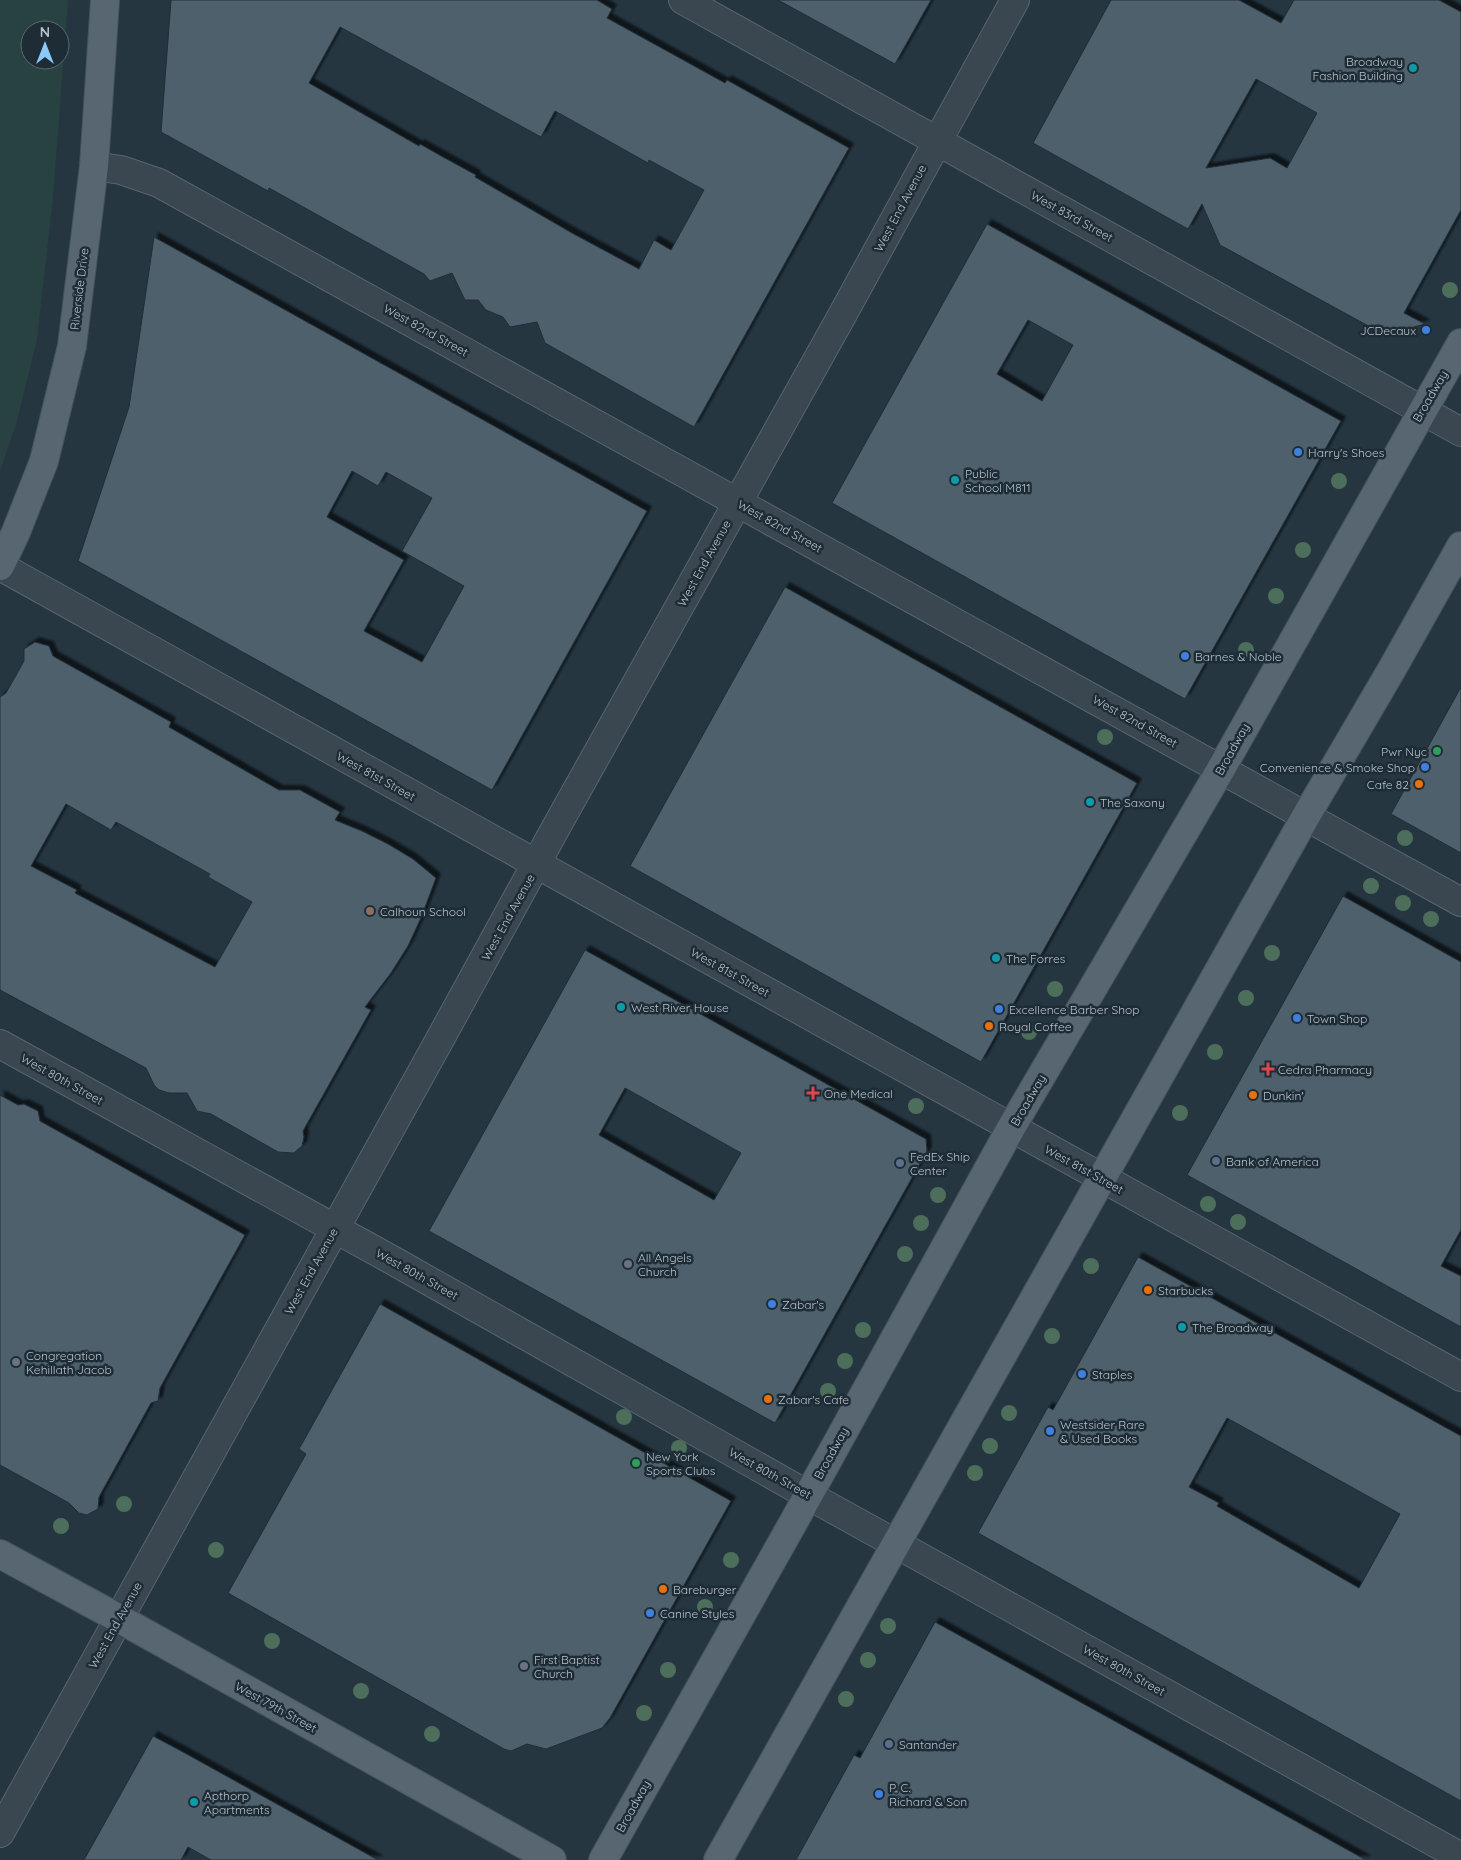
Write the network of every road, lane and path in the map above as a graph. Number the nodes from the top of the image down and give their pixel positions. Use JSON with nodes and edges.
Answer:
{"nodes":[{"id":1,"x":105,"y":0,"type":"edge"},
{"id":2,"x":683,"y":0,"type":"edge"},
{"id":3,"x":1015,"y":0,"type":"edge"},
{"id":4,"x":937,"y":140,"type":"junction"},
{"id":5,"x":94,"y":166,"type":"junction"},
{"id":6,"x":1461,"y":343,"type":"edge"},
{"id":7,"x":1422,"y":410,"type":"junction"},
{"id":8,"x":1461,"y":432,"type":"edge"},
{"id":9,"x":738,"y":502,"type":"junction"},
{"id":10,"x":1461,"y":546,"type":"edge"},
{"id":11,"x":0,"y":566,"type":"edge"},
{"id":12,"x":1221,"y":769,"type":"junction"},
{"id":13,"x":1306,"y":816,"type":"junction"},
{"id":14,"x":536,"y":864,"type":"junction"},
{"id":15,"x":1461,"y":902,"type":"edge"},
{"id":16,"x":0,"y":1044,"type":"edge"},
{"id":17,"x":1012,"y":1128,"type":"junction"},
{"id":18,"x":1103,"y":1179,"type":"junction"},
{"id":19,"x":334,"y":1228,"type":"junction"},
{"id":20,"x":1461,"y":1377,"type":"edge"},
{"id":21,"x":808,"y":1495,"type":"junction"},
{"id":22,"x":896,"y":1543,"type":"junction"},
{"id":23,"x":0,"y":1554,"type":"edge"},
{"id":24,"x":118,"y":1618,"type":"junction"},
{"id":25,"x":0,"y":1833,"type":"edge"},
{"id":26,"x":1461,"y":1857,"type":"edge"},
{"id":27,"x":552,"y":1860,"type":"edge"},
{"id":28,"x":603,"y":1860,"type":"edge"},
{"id":29,"x":718,"y":1860,"type":"edge"}],
"edges":[{"from":1,"to":5,"type":"main road","name":"Riverside Drive"},
{"from":2,"to":4,"type":"street","name":"West 83rd Street"},
{"from":3,"to":4,"type":"street","name":"West End Avenue"},
{"from":4,"to":7,"type":"street","name":"West 83rd Street"},
{"from":4,"to":9,"type":"street","name":"West End Avenue"},
{"from":5,"to":9,"type":"street","name":"West 82nd Street"},
{"from":5,"to":11,"type":"main road","name":"Riverside Drive"},
{"from":6,"to":7,"type":"main road","name":"Broadway"},
{"from":7,"to":8,"type":"street","name":"West 83rd Street"},
{"from":7,"to":12,"type":"main road","name":"Broadway"},
{"from":9,"to":12,"type":"street","name":"West 82nd Street"},
{"from":9,"to":14,"type":"street","name":"West End Avenue"},
{"from":10,"to":13,"type":"main road"},
{"from":11,"to":14,"type":"street","name":"West 81st Street"},
{"from":12,"to":13,"type":"street","name":"West 82nd Street"},
{"from":12,"to":17,"type":"main road","name":"Broadway"},
{"from":13,"to":15,"type":"street","name":"West 82nd Street"},
{"from":13,"to":18,"type":"main road"},
{"from":14,"to":17,"type":"street","name":"West 81st Street"},
{"from":14,"to":19,"type":"street","name":"West End Avenue"},
{"from":16,"to":19,"type":"street","name":"West 80th Street"},
{"from":17,"to":18,"type":"street","name":"West 81st Street"},
{"from":17,"to":21,"type":"main road","name":"Broadway"},
{"from":18,"to":20,"type":"street","name":"West 81st Street"},
{"from":18,"to":22,"type":"main road"},
{"from":19,"to":21,"type":"street","name":"West 80th Street"},
{"from":19,"to":24,"type":"street","name":"West End Avenue"},
{"from":21,"to":22,"type":"street","name":"West 80th Street"},
{"from":21,"to":28,"type":"main road","name":"Broadway"},
{"from":22,"to":26,"type":"street","name":"West 80th Street"},
{"from":22,"to":29,"type":"main road"},
{"from":23,"to":24,"type":"main road","name":"West 79th Street"},
{"from":24,"to":25,"type":"street","name":"West End Avenue"},
{"from":24,"to":27,"type":"main road","name":"West 79th Street"}]}
